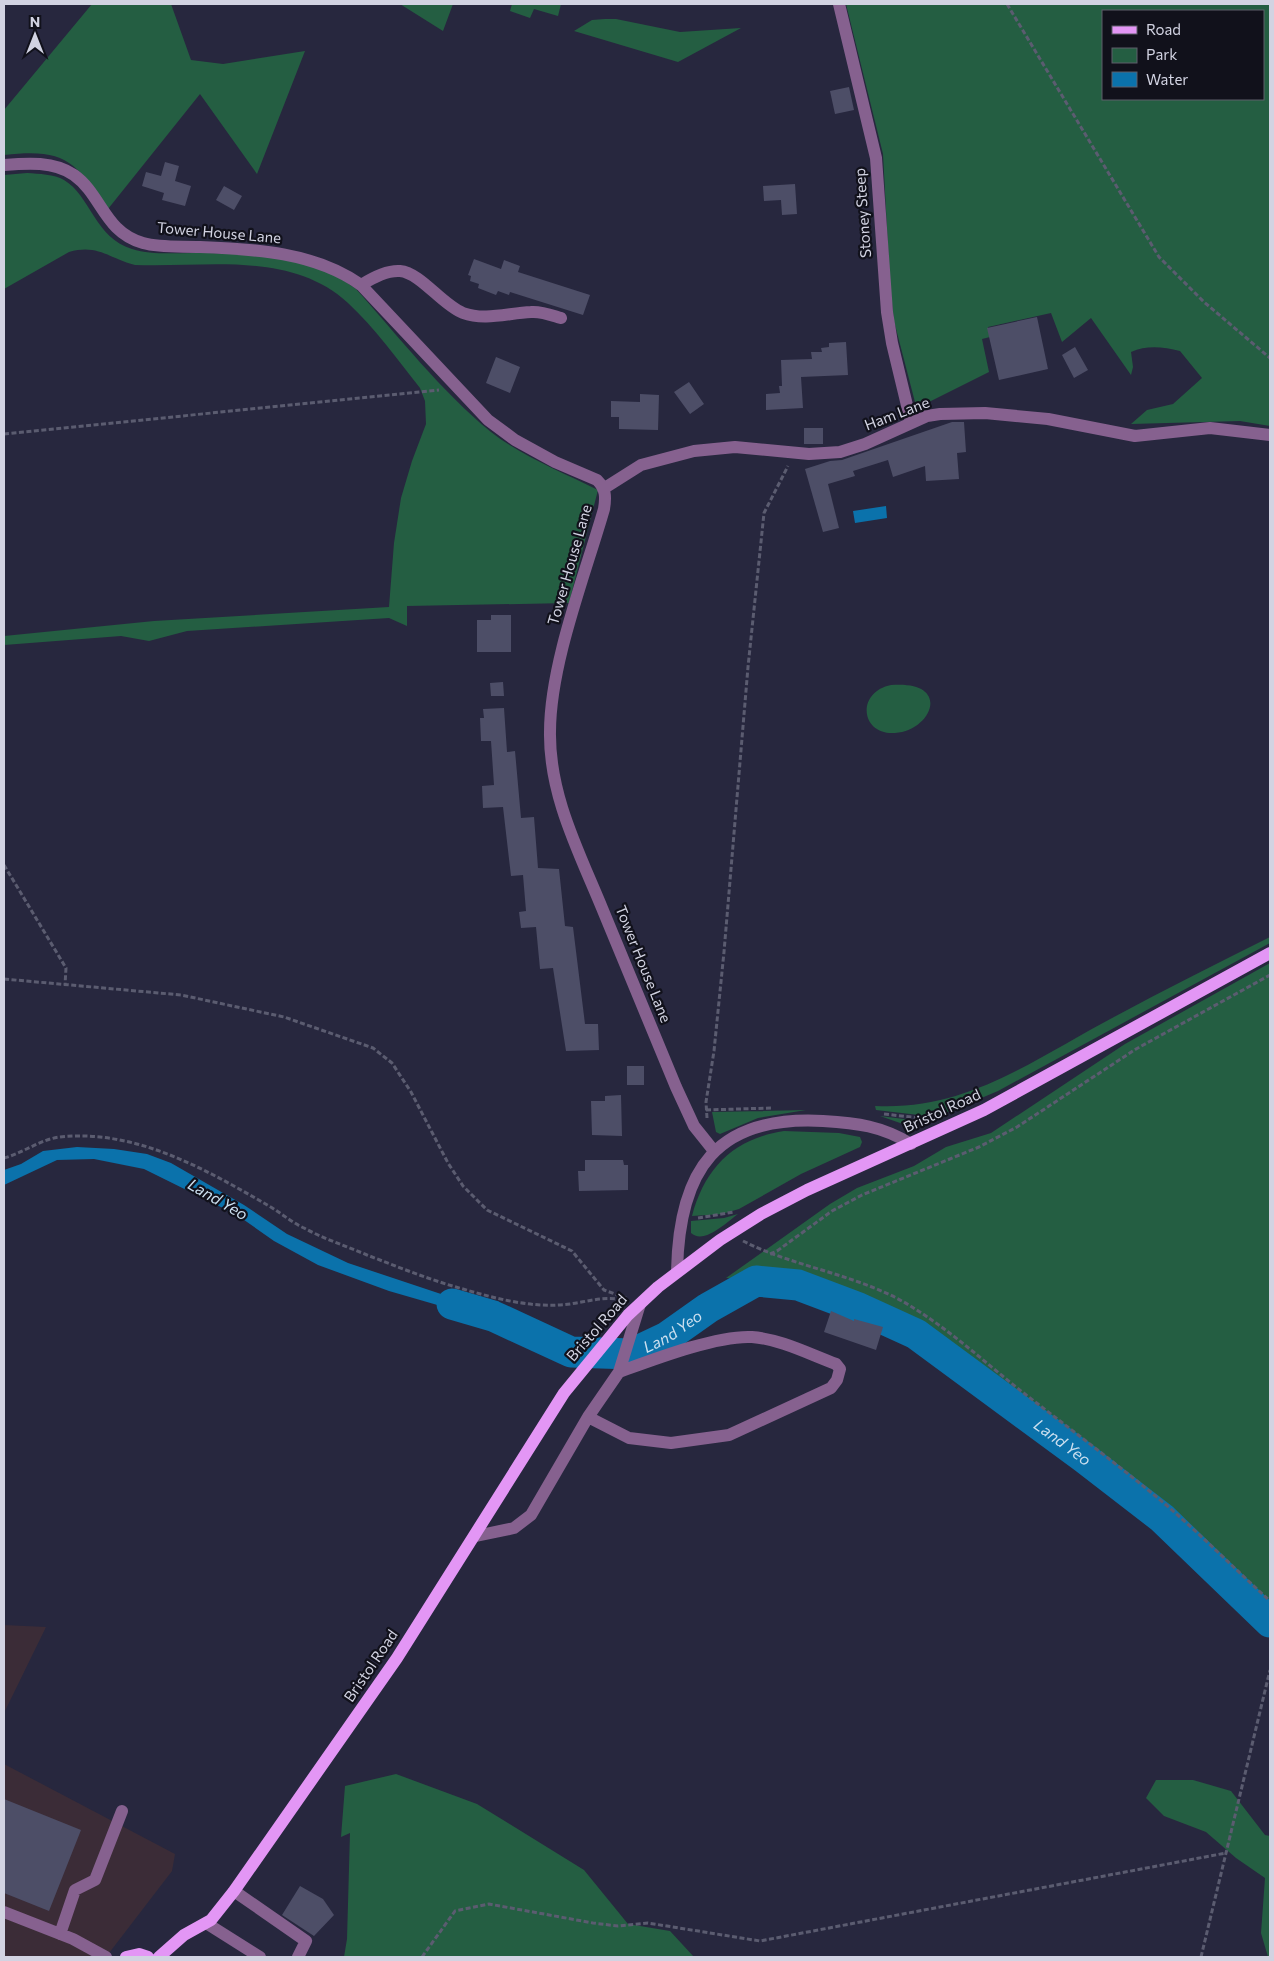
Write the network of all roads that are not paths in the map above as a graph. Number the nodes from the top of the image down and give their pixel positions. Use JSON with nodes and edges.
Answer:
{"nodes":[{"id":1,"x":840,"y":4,"type":"edge"},
{"id":2,"x":4,"y":165,"type":"edge"},
{"id":3,"x":361,"y":285,"type":"junction"},
{"id":4,"x":561,"y":318,"type":"dead end"},
{"id":5,"x":911,"y":422,"type":"junction"},
{"id":6,"x":1270,"y":435,"type":"edge"},
{"id":7,"x":604,"y":489,"type":"junction"},
{"id":8,"x":1270,"y":953,"type":"edge"},
{"id":9,"x":911,"y":1144,"type":"junction"},
{"id":10,"x":714,"y":1152,"type":"junction"},
{"id":11,"x":677,"y":1271,"type":"junction"},
{"id":12,"x":640,"y":1304,"type":"junction"},
{"id":13,"x":621,"y":1366,"type":"junction"},
{"id":14,"x":588,"y":1417,"type":"junction"},
{"id":15,"x":476,"y":1536,"type":"junction"},
{"id":16,"x":122,"y":1811,"type":"dead end"},
{"id":17,"x":234,"y":1891,"type":"junction"},
{"id":18,"x":4,"y":1912,"type":"edge"},
{"id":19,"x":206,"y":1923,"type":"junction"},
{"id":20,"x":60,"y":1934,"type":"junction"},
{"id":21,"x":106,"y":1957,"type":"edge"},
{"id":22,"x":126,"y":1957,"type":"edge"},
{"id":23,"x":148,"y":1957,"type":"edge"},
{"id":24,"x":159,"y":1957,"type":"edge"},
{"id":25,"x":260,"y":1957,"type":"edge"},
{"id":26,"x":298,"y":1957,"type":"edge"}],
"edges":[{"from":1,"to":5,"type":"street","name":"Stoney Steep"},
{"from":2,"to":3,"type":"street","name":"Tower House Lane"},
{"from":3,"to":4,"type":"street"},
{"from":3,"to":7,"type":"street","name":"Tower House Lane"},
{"from":5,"to":6,"type":"street","name":"Ham Lane"},
{"from":5,"to":7,"type":"street","name":"Ham Lane"},
{"from":7,"to":10,"type":"street","name":"Tower House Lane"},
{"from":8,"to":9,"type":"main road","name":"Bristol Road"},
{"from":9,"to":10,"type":"street"},
{"from":9,"to":11,"type":"main road","name":"Bristol Road"},
{"from":10,"to":11,"type":"street"},
{"from":11,"to":12,"type":"main road","name":"Bristol Road"},
{"from":12,"to":13,"type":"street"},
{"from":12,"to":15,"type":"main road","name":"Bristol Road"},
{"from":13,"to":14,"type":"street"},
{"from":13,"to":14,"type":"street"},
{"from":14,"to":15,"type":"street"},
{"from":15,"to":17,"type":"main road","name":"Bristol Road"},
{"from":16,"to":20,"type":"street"},
{"from":17,"to":19,"type":"main road","name":"Bristol Road"},
{"from":17,"to":26,"type":"street"},
{"from":18,"to":20,"type":"street"},
{"from":19,"to":24,"type":"main road","name":"Bristol Road"},
{"from":19,"to":25,"type":"street"},
{"from":20,"to":21,"type":"street"},
{"from":22,"to":23,"type":"main road"}]}
